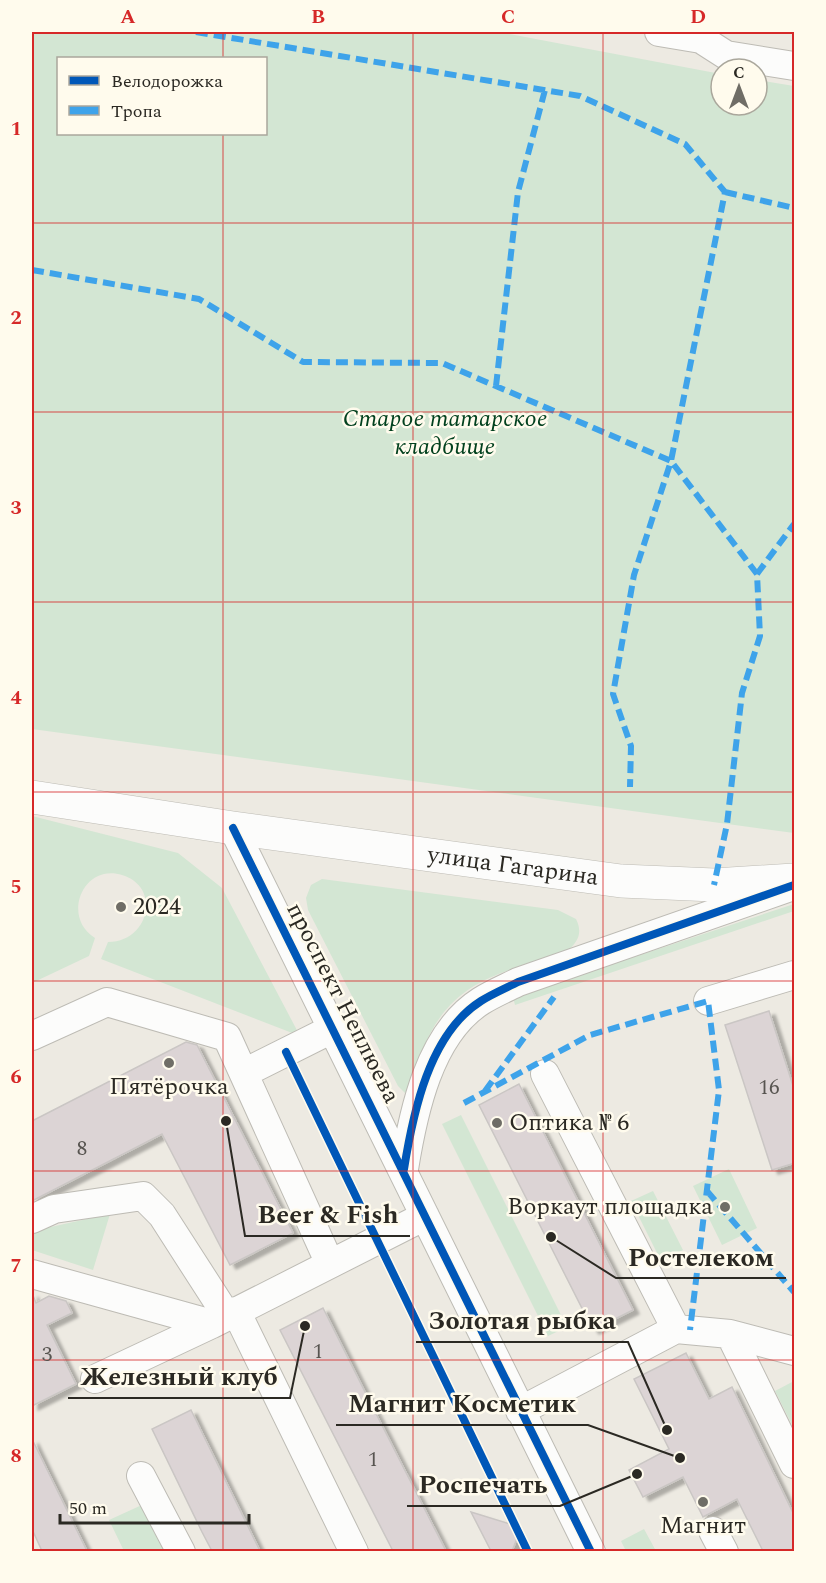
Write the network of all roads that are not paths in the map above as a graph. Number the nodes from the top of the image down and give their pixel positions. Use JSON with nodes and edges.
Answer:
{"nodes":[{"id":1,"x":659,"y":32,"type":"edge"},
{"id":2,"x":700,"y":35,"type":"edge"},
{"id":3,"x":795,"y":66,"type":"edge"},
{"id":4,"x":32,"y":797,"type":"edge"},
{"id":5,"x":233,"y":828,"type":"junction"},
{"id":6,"x":795,"y":880,"type":"edge"},
{"id":7,"x":795,"y":885,"type":"edge"},
{"id":8,"x":795,"y":975,"type":"edge"},
{"id":9,"x":708,"y":1001,"type":"dead end"},
{"id":10,"x":334,"y":1028,"type":"junction"},
{"id":11,"x":32,"y":1036,"type":"edge"},
{"id":12,"x":244,"y":1073,"type":"junction"},
{"id":13,"x":545,"y":1074,"type":"dead end"},
{"id":14,"x":404,"y":1169,"type":"junction"},
{"id":15,"x":425,"y":1216,"type":"junction"},
{"id":16,"x":32,"y":1219,"type":"edge"},
{"id":17,"x":330,"y":1264,"type":"junction"},
{"id":18,"x":34,"y":1278,"type":"edge"},
{"id":19,"x":225,"y":1317,"type":"junction"},
{"id":20,"x":676,"y":1329,"type":"junction"},
{"id":21,"x":730,"y":1334,"type":"junction"},
{"id":22,"x":795,"y":1351,"type":"edge"},
{"id":23,"x":95,"y":1379,"type":"dead end"},
{"id":24,"x":520,"y":1411,"type":"junction"},
{"id":25,"x":795,"y":1464,"type":"edge"},
{"id":26,"x":141,"y":1476,"type":"dead end"},
{"id":27,"x":181,"y":1551,"type":"edge"},
{"id":28,"x":354,"y":1551,"type":"edge"},
{"id":29,"x":591,"y":1551,"type":"edge"}],
"edges":[{"from":1,"to":2,"type":"street"},
{"from":2,"to":3,"type":"street"},
{"from":4,"to":5,"type":"main road","name":"улица Гагарина"},
{"from":5,"to":6,"type":"main road","name":"улица Гагарина"},
{"from":5,"to":10,"type":"street","name":"проспект Неплюева"},
{"from":7,"to":14,"type":"street"},
{"from":8,"to":9,"type":"street"},
{"from":10,"to":12,"type":"street"},
{"from":10,"to":14,"type":"street","name":"проспект Неплюева"},
{"from":11,"to":12,"type":"street"},
{"from":12,"to":17,"type":"street"},
{"from":13,"to":20,"type":"street"},
{"from":14,"to":15,"type":"street","name":"проспект Неплюева"},
{"from":15,"to":17,"type":"street"},
{"from":15,"to":24,"type":"street","name":"проспект Неплюева"},
{"from":16,"to":19,"type":"street"},
{"from":17,"to":19,"type":"street"},
{"from":18,"to":19,"type":"street"},
{"from":19,"to":23,"type":"street"},
{"from":19,"to":28,"type":"street"},
{"from":20,"to":21,"type":"street"},
{"from":20,"to":24,"type":"street"},
{"from":21,"to":22,"type":"street"},
{"from":21,"to":25,"type":"street"},
{"from":24,"to":29,"type":"street","name":"проспект Неплюева"},
{"from":26,"to":27,"type":"street"}]}
